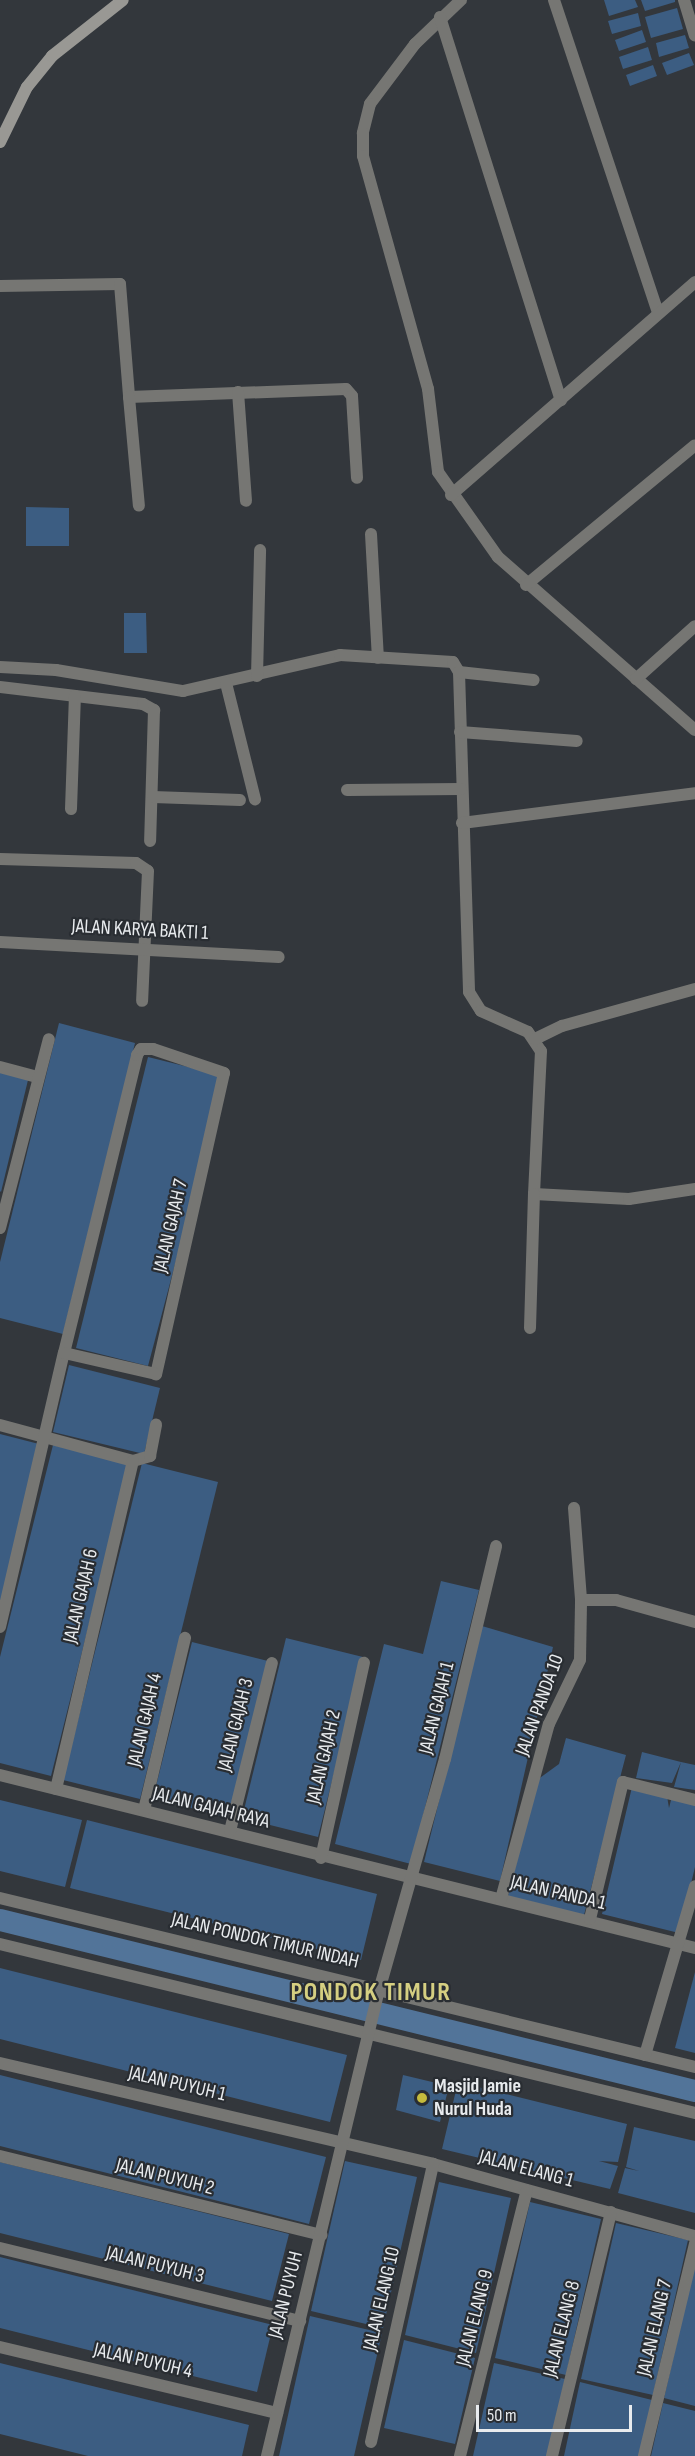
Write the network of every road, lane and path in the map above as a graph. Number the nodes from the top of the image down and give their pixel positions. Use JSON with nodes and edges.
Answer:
{"nodes":[{"id":1,"x":123,"y":0,"type":"edge"},
{"id":2,"x":461,"y":0,"type":"edge"},
{"id":3,"x":554,"y":0,"type":"edge"},
{"id":4,"x":684,"y":0,"type":"edge"},
{"id":5,"x":440,"y":17,"type":"junction"},
{"id":6,"x":695,"y":35,"type":"edge"},
{"id":7,"x":0,"y":142,"type":"edge"},
{"id":8,"x":695,"y":282,"type":"edge"},
{"id":9,"x":0,"y":285,"type":"edge"},
{"id":10,"x":658,"y":314,"type":"junction"},
{"id":11,"x":238,"y":392,"type":"junction"},
{"id":12,"x":129,"y":397,"type":"junction"},
{"id":13,"x":561,"y":400,"type":"junction"},
{"id":14,"x":695,"y":446,"type":"edge"},
{"id":15,"x":357,"y":478,"type":"dead end"},
{"id":16,"x":451,"y":495,"type":"junction"},
{"id":17,"x":246,"y":501,"type":"dead end"},
{"id":18,"x":139,"y":506,"type":"dead end"},
{"id":19,"x":371,"y":534,"type":"dead end"},
{"id":20,"x":260,"y":550,"type":"dead end"},
{"id":21,"x":526,"y":585,"type":"junction"},
{"id":22,"x":695,"y":626,"type":"edge"},
{"id":23,"x":378,"y":658,"type":"junction"},
{"id":24,"x":0,"y":668,"type":"edge"},
{"id":25,"x":459,"y":672,"type":"junction"},
{"id":26,"x":257,"y":676,"type":"junction"},
{"id":27,"x":636,"y":679,"type":"junction"},
{"id":28,"x":534,"y":680,"type":"dead end"},
{"id":29,"x":225,"y":683,"type":"junction"},
{"id":30,"x":0,"y":687,"type":"edge"},
{"id":31,"x":75,"y":696,"type":"junction"},
{"id":32,"x":695,"y":730,"type":"edge"},
{"id":33,"x":460,"y":732,"type":"junction"},
{"id":34,"x":577,"y":741,"type":"dead end"},
{"id":35,"x":461,"y":789,"type":"junction"},
{"id":36,"x":347,"y":790,"type":"dead end"},
{"id":37,"x":695,"y":793,"type":"edge"},
{"id":38,"x":153,"y":797,"type":"junction"},
{"id":39,"x":255,"y":799,"type":"dead end"},
{"id":40,"x":240,"y":800,"type":"dead end"},
{"id":41,"x":70,"y":809,"type":"dead end"},
{"id":42,"x":462,"y":823,"type":"junction"},
{"id":43,"x":150,"y":841,"type":"dead end"},
{"id":44,"x":0,"y":859,"type":"edge"},
{"id":45,"x":0,"y":942,"type":"edge"},
{"id":46,"x":146,"y":947,"type":"junction"},
{"id":47,"x":279,"y":957,"type":"dead end"},
{"id":48,"x":695,"y":989,"type":"edge"},
{"id":49,"x":142,"y":1001,"type":"dead end"},
{"id":50,"x":49,"y":1039,"type":"dead end"},
{"id":51,"x":535,"y":1039,"type":"junction"},
{"id":52,"x":0,"y":1067,"type":"edge"},
{"id":53,"x":38,"y":1077,"type":"junction"},
{"id":54,"x":695,"y":1189,"type":"edge"},
{"id":55,"x":534,"y":1194,"type":"junction"},
{"id":56,"x":0,"y":1228,"type":"edge"},
{"id":57,"x":530,"y":1328,"type":"dead end"},
{"id":58,"x":64,"y":1353,"type":"junction"},
{"id":59,"x":0,"y":1425,"type":"edge"},
{"id":60,"x":156,"y":1425,"type":"dead end"},
{"id":61,"x":46,"y":1438,"type":"junction"},
{"id":62,"x":133,"y":1461,"type":"junction"},
{"id":63,"x":574,"y":1508,"type":"dead end"},
{"id":64,"x":496,"y":1546,"type":"dead end"},
{"id":65,"x":581,"y":1600,"type":"junction"},
{"id":66,"x":695,"y":1622,"type":"edge"},
{"id":67,"x":0,"y":1627,"type":"edge"},
{"id":68,"x":185,"y":1638,"type":"dead end"},
{"id":69,"x":272,"y":1663,"type":"dead end"},
{"id":70,"x":364,"y":1664,"type":"dead end"},
{"id":71,"x":0,"y":1775,"type":"edge"},
{"id":72,"x":56,"y":1789,"type":"junction"},
{"id":73,"x":695,"y":1800,"type":"edge"},
{"id":74,"x":144,"y":1810,"type":"junction"},
{"id":75,"x":230,"y":1831,"type":"junction"},
{"id":76,"x":321,"y":1858,"type":"junction"},
{"id":77,"x":411,"y":1878,"type":"junction"},
{"id":78,"x":695,"y":1886,"type":"edge"},
{"id":79,"x":0,"y":1898,"type":"edge"},
{"id":80,"x":501,"y":1899,"type":"junction"},
{"id":81,"x":590,"y":1919,"type":"junction"},
{"id":82,"x":0,"y":1944,"type":"edge"},
{"id":83,"x":680,"y":1944,"type":"junction"},
{"id":84,"x":695,"y":1948,"type":"edge"},
{"id":85,"x":380,"y":1991,"type":"junction"},
{"id":86,"x":372,"y":2028,"type":"junction"},
{"id":87,"x":645,"y":2055,"type":"junction"},
{"id":88,"x":0,"y":2063,"type":"edge"},
{"id":89,"x":695,"y":2067,"type":"edge"},
{"id":90,"x":695,"y":2113,"type":"edge"},
{"id":91,"x":346,"y":2143,"type":"junction"},
{"id":92,"x":0,"y":2156,"type":"edge"},
{"id":93,"x":433,"y":2164,"type":"junction"},
{"id":94,"x":527,"y":2190,"type":"junction"},
{"id":95,"x":611,"y":2212,"type":"junction"},
{"id":96,"x":321,"y":2235,"type":"junction"},
{"id":97,"x":695,"y":2236,"type":"edge"},
{"id":98,"x":695,"y":2243,"type":"edge"},
{"id":99,"x":0,"y":2248,"type":"edge"},
{"id":100,"x":300,"y":2321,"type":"junction"},
{"id":101,"x":0,"y":2347,"type":"edge"},
{"id":102,"x":277,"y":2413,"type":"junction"},
{"id":103,"x":371,"y":2442,"type":"dead end"},
{"id":104,"x":267,"y":2456,"type":"edge"},
{"id":105,"x":460,"y":2456,"type":"edge"},
{"id":106,"x":552,"y":2456,"type":"edge"},
{"id":107,"x":644,"y":2456,"type":"edge"}],
"edges":[{"from":1,"to":7,"type":"main road"},
{"from":2,"to":5,"type":"street"},
{"from":3,"to":10,"type":"street"},
{"from":4,"to":6,"type":"street"},
{"from":5,"to":13,"type":"street"},
{"from":5,"to":16,"type":"street"},
{"from":8,"to":10,"type":"street"},
{"from":9,"to":12,"type":"street"},
{"from":10,"to":13,"type":"street"},
{"from":11,"to":12,"type":"street"},
{"from":11,"to":15,"type":"street"},
{"from":11,"to":17,"type":"street"},
{"from":12,"to":18,"type":"street"},
{"from":13,"to":16,"type":"street"},
{"from":14,"to":21,"type":"street"},
{"from":16,"to":21,"type":"street"},
{"from":19,"to":23,"type":"street"},
{"from":20,"to":26,"type":"street"},
{"from":21,"to":27,"type":"street"},
{"from":22,"to":27,"type":"street"},
{"from":23,"to":25,"type":"street"},
{"from":23,"to":26,"type":"street"},
{"from":24,"to":29,"type":"street"},
{"from":25,"to":28,"type":"street"},
{"from":25,"to":33,"type":"street"},
{"from":26,"to":29,"type":"street"},
{"from":27,"to":32,"type":"street"},
{"from":29,"to":39,"type":"street"},
{"from":30,"to":31,"type":"street"},
{"from":31,"to":38,"type":"street"},
{"from":31,"to":41,"type":"street"},
{"from":33,"to":34,"type":"street"},
{"from":33,"to":35,"type":"street"},
{"from":35,"to":36,"type":"street"},
{"from":35,"to":42,"type":"street"},
{"from":37,"to":42,"type":"street"},
{"from":38,"to":40,"type":"street"},
{"from":38,"to":43,"type":"street"},
{"from":42,"to":51,"type":"street"},
{"from":44,"to":46,"type":"street"},
{"from":45,"to":46,"type":"street","name":"JALAN KARYA BAKTI 1"},
{"from":46,"to":47,"type":"street","name":"JALAN KARYA BAKTI 1"},
{"from":46,"to":49,"type":"street"},
{"from":48,"to":51,"type":"street"},
{"from":50,"to":53,"type":"street"},
{"from":51,"to":55,"type":"street"},
{"from":52,"to":53,"type":"street"},
{"from":53,"to":56,"type":"street"},
{"from":54,"to":55,"type":"street"},
{"from":55,"to":57,"type":"street"},
{"from":58,"to":58,"type":"street","name":"JALAN GAJAH 7"},
{"from":58,"to":61,"type":"street"},
{"from":59,"to":61,"type":"street"},
{"from":60,"to":62,"type":"street"},
{"from":61,"to":62,"type":"street"},
{"from":61,"to":67,"type":"street"},
{"from":62,"to":72,"type":"street","name":"JALAN GAJAH 6"},
{"from":63,"to":65,"type":"street","name":"JALAN PANDA 10"},
{"from":64,"to":77,"type":"street","name":"JALAN GAJAH 1"},
{"from":65,"to":66,"type":"street"},
{"from":65,"to":80,"type":"street","name":"JALAN PANDA 10"},
{"from":68,"to":74,"type":"street","name":"JALAN GAJAH 4"},
{"from":69,"to":75,"type":"street","name":"JALAN GAJAH 3"},
{"from":70,"to":76,"type":"street","name":"JALAN GAJAH 2"},
{"from":71,"to":72,"type":"street","name":"JALAN GAJAH RAYA"},
{"from":72,"to":74,"type":"street","name":"JALAN GAJAH RAYA"},
{"from":73,"to":81,"type":"street"},
{"from":74,"to":75,"type":"street","name":"JALAN GAJAH RAYA"},
{"from":75,"to":76,"type":"street","name":"JALAN GAJAH RAYA"},
{"from":76,"to":77,"type":"street","name":"JALAN GAJAH RAYA"},
{"from":77,"to":80,"type":"street","name":"JALAN PANDA 1"},
{"from":77,"to":85,"type":"street","name":"JALAN GAJAH 1"},
{"from":78,"to":83,"type":"street"},
{"from":79,"to":85,"type":"street","name":"JALAN PONDOK TIMUR INDAH"},
{"from":80,"to":81,"type":"street","name":"JALAN PANDA 1"},
{"from":81,"to":83,"type":"street","name":"JALAN PANDA 1"},
{"from":82,"to":86,"type":"street"},
{"from":83,"to":84,"type":"street","name":"JALAN PANDA 1"},
{"from":83,"to":87,"type":"street"},
{"from":85,"to":86,"type":"street","name":"JALAN GAJAH 1"},
{"from":85,"to":87,"type":"street","name":"JALAN PONDOK TIMUR INDAH"},
{"from":86,"to":90,"type":"street"},
{"from":86,"to":91,"type":"street","name":"JALAN PUYUH"},
{"from":87,"to":89,"type":"street","name":"JALAN PONDOK TIMUR INDAH"},
{"from":88,"to":91,"type":"street","name":"JALAN PUYUH 1"},
{"from":91,"to":93,"type":"street","name":"JALAN ELANG 1"},
{"from":91,"to":96,"type":"street","name":"JALAN PUYUH"},
{"from":92,"to":96,"type":"street","name":"JALAN PUYUH 2"},
{"from":93,"to":94,"type":"street","name":"JALAN ELANG 1"},
{"from":93,"to":103,"type":"street","name":"JALAN ELANG 10"},
{"from":94,"to":95,"type":"street","name":"JALAN ELANG 1"},
{"from":94,"to":105,"type":"street","name":"JALAN ELANG 9"},
{"from":95,"to":97,"type":"street","name":"JALAN ELANG 1"},
{"from":95,"to":106,"type":"street","name":"JALAN ELANG 8"},
{"from":96,"to":100,"type":"street","name":"JALAN PUYUH"},
{"from":98,"to":107,"type":"street","name":"JALAN ELANG 7"},
{"from":99,"to":100,"type":"street","name":"JALAN PUYUH 3"},
{"from":100,"to":102,"type":"street","name":"JALAN PUYUH"},
{"from":101,"to":102,"type":"street","name":"JALAN PUYUH 4"},
{"from":102,"to":104,"type":"street","name":"JALAN PUYUH"}]}
